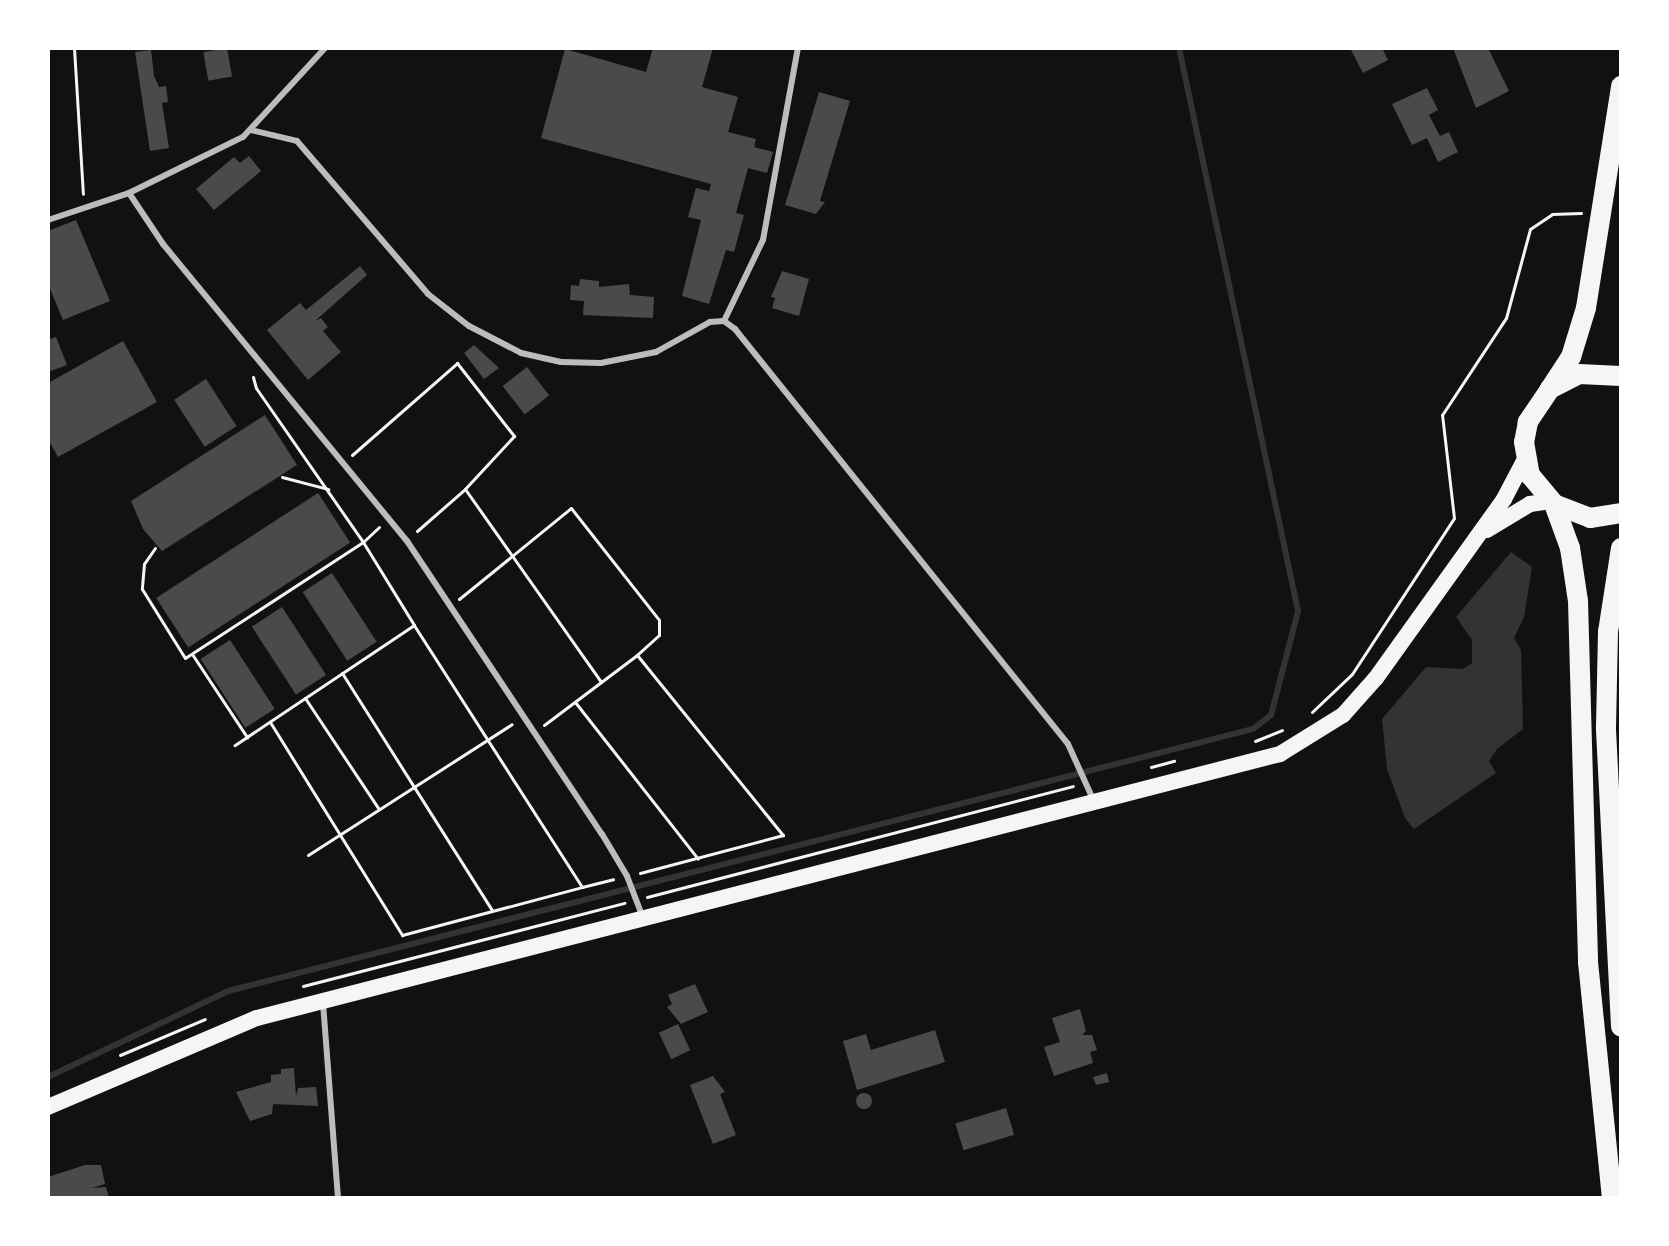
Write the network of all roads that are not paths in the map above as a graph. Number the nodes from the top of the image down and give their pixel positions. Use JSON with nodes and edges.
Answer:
{"nodes":[{"id":1,"x":325,"y":48,"type":"edge"},
{"id":2,"x":798,"y":48,"type":"edge"},
{"id":3,"x":1621,"y":86,"type":"edge"},
{"id":4,"x":251,"y":130,"type":"junction"},
{"id":5,"x":129,"y":193,"type":"junction"},
{"id":6,"x":48,"y":220,"type":"edge"},
{"id":7,"x":724,"y":321,"type":"junction"},
{"id":8,"x":1621,"y":376,"type":"edge"},
{"id":9,"x":1550,"y":389,"type":"junction"},
{"id":10,"x":1525,"y":459,"type":"junction"},
{"id":11,"x":1552,"y":503,"type":"junction"},
{"id":12,"x":1621,"y":513,"type":"edge"},
{"id":13,"x":1473,"y":541,"type":"junction"},
{"id":14,"x":1621,"y":548,"type":"edge"},
{"id":15,"x":1095,"y":803,"type":"junction"},
{"id":16,"x":643,"y":918,"type":"junction"},
{"id":17,"x":323,"y":1000,"type":"junction"},
{"id":18,"x":1621,"y":1027,"type":"edge"},
{"id":19,"x":48,"y":1107,"type":"edge"},
{"id":20,"x":338,"y":1198,"type":"edge"},
{"id":21,"x":1612,"y":1198,"type":"edge"}],
"edges":[{"from":1,"to":4,"type":"lane"},
{"from":2,"to":7,"type":"lane"},
{"from":3,"to":9,"type":"highway"},
{"from":4,"to":5,"type":"lane"},
{"from":4,"to":7,"type":"lane"},
{"from":5,"to":6,"type":"lane"},
{"from":5,"to":16,"type":"lane"},
{"from":7,"to":15,"type":"lane"},
{"from":8,"to":9,"type":"highway"},
{"from":9,"to":10,"type":"highway"},
{"from":10,"to":11,"type":"highway"},
{"from":10,"to":13,"type":"main road"},
{"from":11,"to":12,"type":"highway"},
{"from":11,"to":13,"type":"main road"},
{"from":11,"to":21,"type":"highway"},
{"from":13,"to":15,"type":"main road"},
{"from":14,"to":18,"type":"highway"},
{"from":15,"to":16,"type":"main road"},
{"from":16,"to":17,"type":"main road"},
{"from":17,"to":19,"type":"main road"},
{"from":17,"to":20,"type":"lane"}]}
